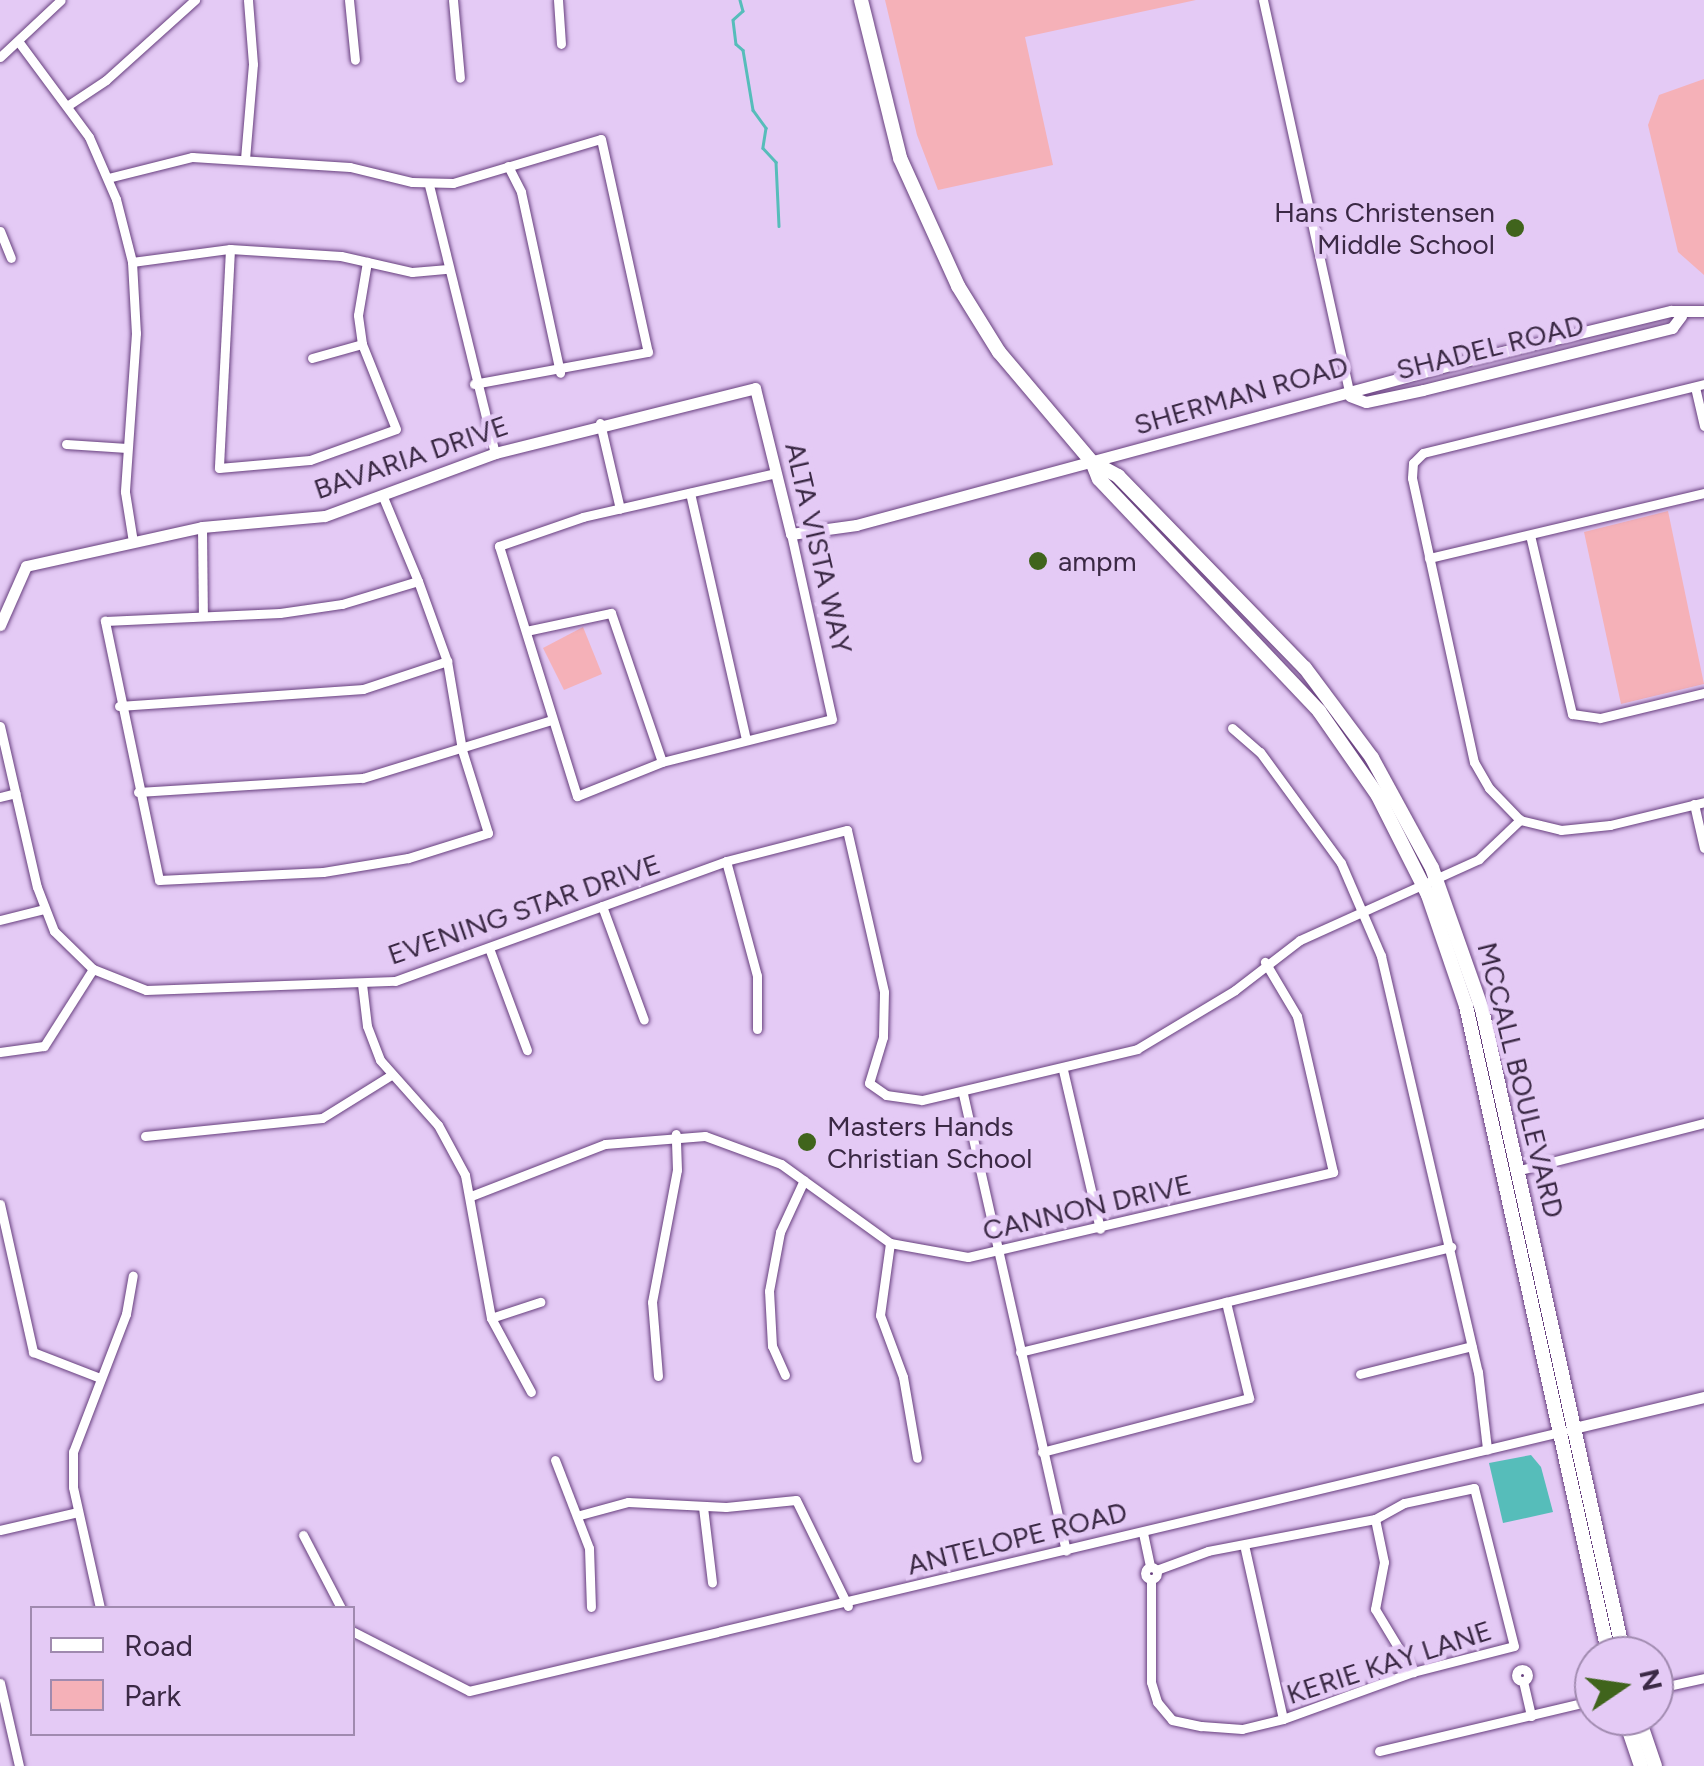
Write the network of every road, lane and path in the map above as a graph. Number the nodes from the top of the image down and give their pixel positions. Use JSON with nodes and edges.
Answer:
{"nodes":[{"id":1,"x":61,"y":0,"type":"edge"},
{"id":2,"x":195,"y":0,"type":"edge"},
{"id":3,"x":248,"y":0,"type":"edge"},
{"id":4,"x":349,"y":0,"type":"edge"},
{"id":5,"x":453,"y":0,"type":"edge"},
{"id":6,"x":558,"y":0,"type":"edge"},
{"id":7,"x":860,"y":0,"type":"edge"},
{"id":8,"x":1263,"y":0,"type":"edge"},
{"id":9,"x":18,"y":40,"type":"junction"},
{"id":10,"x":562,"y":44,"type":"dead end"},
{"id":11,"x":0,"y":57,"type":"edge"},
{"id":12,"x":355,"y":60,"type":"dead end"},
{"id":13,"x":460,"y":78,"type":"dead end"},
{"id":14,"x":70,"y":104,"type":"junction"},
{"id":15,"x":245,"y":159,"type":"junction"},
{"id":16,"x":508,"y":166,"type":"junction"},
{"id":17,"x":108,"y":178,"type":"junction"},
{"id":18,"x":429,"y":184,"type":"junction"},
{"id":19,"x":0,"y":231,"type":"edge"},
{"id":20,"x":230,"y":249,"type":"junction"},
{"id":21,"x":11,"y":258,"type":"dead end"},
{"id":22,"x":132,"y":262,"type":"junction"},
{"id":23,"x":368,"y":262,"type":"junction"},
{"id":24,"x":448,"y":269,"type":"junction"},
{"id":25,"x":1704,"y":311,"type":"edge"},
{"id":26,"x":362,"y":344,"type":"junction"},
{"id":27,"x":312,"y":358,"type":"dead end"},
{"id":28,"x":560,"y":374,"type":"junction"},
{"id":29,"x":474,"y":384,"type":"junction"},
{"id":30,"x":1700,"y":386,"type":"edge"},
{"id":31,"x":755,"y":388,"type":"joint"},
{"id":32,"x":1350,"y":396,"type":"junction"},
{"id":33,"x":600,"y":424,"type":"junction"},
{"id":34,"x":1704,"y":426,"type":"edge"},
{"id":35,"x":66,"y":444,"type":"dead end"},
{"id":36,"x":127,"y":448,"type":"junction"},
{"id":37,"x":495,"y":453,"type":"junction"},
{"id":38,"x":1092,"y":462,"type":"junction"},
{"id":39,"x":776,"y":473,"type":"junction"},
{"id":40,"x":690,"y":493,"type":"junction"},
{"id":41,"x":1704,"y":493,"type":"edge"},
{"id":42,"x":383,"y":496,"type":"junction"},
{"id":43,"x":620,"y":509,"type":"junction"},
{"id":44,"x":202,"y":526,"type":"junction"},
{"id":45,"x":791,"y":534,"type":"junction"},
{"id":46,"x":1530,"y":535,"type":"junction"},
{"id":47,"x":132,"y":542,"type":"junction"},
{"id":48,"x":1429,"y":558,"type":"junction"},
{"id":49,"x":418,"y":581,"type":"junction"},
{"id":50,"x":202,"y":616,"type":"junction"},
{"id":51,"x":0,"y":625,"type":"edge"},
{"id":52,"x":526,"y":631,"type":"junction"},
{"id":53,"x":1272,"y":656,"type":"junction"},
{"id":54,"x":447,"y":661,"type":"junction"},
{"id":55,"x":1704,"y":692,"type":"edge"},
{"id":56,"x":119,"y":706,"type":"junction"},
{"id":57,"x":550,"y":720,"type":"junction"},
{"id":58,"x":0,"y":726,"type":"edge"},
{"id":59,"x":1232,"y":728,"type":"dead end"},
{"id":60,"x":1353,"y":730,"type":"junction"},
{"id":61,"x":746,"y":739,"type":"junction"},
{"id":62,"x":462,"y":750,"type":"junction"},
{"id":63,"x":662,"y":762,"type":"junction"},
{"id":64,"x":138,"y":792,"type":"junction"},
{"id":65,"x":16,"y":793,"type":"junction"},
{"id":66,"x":0,"y":797,"type":"edge"},
{"id":67,"x":1699,"y":803,"type":"edge"},
{"id":68,"x":1520,"y":820,"type":"junction"},
{"id":69,"x":1704,"y":848,"type":"edge"},
{"id":70,"x":726,"y":861,"type":"junction"},
{"id":71,"x":1430,"y":881,"type":"junction"},
{"id":72,"x":602,"y":906,"type":"junction"},
{"id":73,"x":44,"y":909,"type":"junction"},
{"id":74,"x":1364,"y":910,"type":"junction"},
{"id":75,"x":0,"y":920,"type":"edge"},
{"id":76,"x":489,"y":948,"type":"junction"},
{"id":77,"x":1266,"y":962,"type":"junction"},
{"id":78,"x":93,"y":969,"type":"junction"},
{"id":79,"x":362,"y":984,"type":"junction"},
{"id":80,"x":644,"y":1020,"type":"dead end"},
{"id":81,"x":757,"y":1028,"type":"dead end"},
{"id":82,"x":527,"y":1050,"type":"dead end"},
{"id":83,"x":0,"y":1052,"type":"edge"},
{"id":84,"x":1063,"y":1070,"type":"junction"},
{"id":85,"x":391,"y":1076,"type":"junction"},
{"id":86,"x":963,"y":1094,"type":"junction"},
{"id":87,"x":1704,"y":1123,"type":"edge"},
{"id":88,"x":676,"y":1134,"type":"junction"},
{"id":89,"x":145,"y":1136,"type":"dead end"},
{"id":90,"x":1511,"y":1172,"type":"junction"},
{"id":91,"x":804,"y":1180,"type":"junction"},
{"id":92,"x":471,"y":1196,"type":"junction"},
{"id":93,"x":0,"y":1204,"type":"edge"},
{"id":94,"x":1100,"y":1229,"type":"junction"},
{"id":95,"x":890,"y":1243,"type":"junction"},
{"id":96,"x":1451,"y":1247,"type":"junction"},
{"id":97,"x":998,"y":1254,"type":"junction"},
{"id":98,"x":132,"y":1276,"type":"dead end"},
{"id":99,"x":540,"y":1302,"type":"dead end"},
{"id":100,"x":1226,"y":1302,"type":"junction"},
{"id":101,"x":491,"y":1318,"type":"junction"},
{"id":102,"x":1472,"y":1346,"type":"junction"},
{"id":103,"x":1020,"y":1352,"type":"junction"},
{"id":104,"x":1360,"y":1374,"type":"dead end"},
{"id":105,"x":785,"y":1375,"type":"dead end"},
{"id":106,"x":658,"y":1376,"type":"dead end"},
{"id":107,"x":100,"y":1378,"type":"junction"},
{"id":108,"x":531,"y":1392,"type":"dead end"},
{"id":109,"x":1704,"y":1397,"type":"edge"},
{"id":110,"x":1566,"y":1430,"type":"junction"},
{"id":111,"x":1487,"y":1450,"type":"junction"},
{"id":112,"x":1042,"y":1452,"type":"junction"},
{"id":113,"x":917,"y":1458,"type":"dead end"},
{"id":114,"x":556,"y":1460,"type":"dead end"},
{"id":115,"x":703,"y":1507,"type":"junction"},
{"id":116,"x":78,"y":1512,"type":"junction"},
{"id":117,"x":580,"y":1515,"type":"junction"},
{"id":118,"x":1375,"y":1518,"type":"junction"},
{"id":119,"x":0,"y":1530,"type":"edge"},
{"id":120,"x":303,"y":1534,"type":"dead end"},
{"id":121,"x":1143,"y":1534,"type":"junction"},
{"id":122,"x":1245,"y":1549,"type":"junction"},
{"id":123,"x":1066,"y":1552,"type":"junction"},
{"id":124,"x":1153,"y":1572,"type":"junction"},
{"id":125,"x":712,"y":1582,"type":"dead end"},
{"id":126,"x":100,"y":1606,"type":"edge"},
{"id":127,"x":340,"y":1606,"type":"edge"},
{"id":128,"x":848,"y":1606,"type":"junction"},
{"id":129,"x":591,"y":1607,"type":"dead end"},
{"id":130,"x":355,"y":1633,"type":"edge"},
{"id":131,"x":1605,"y":1636,"type":"edge"},
{"id":132,"x":1619,"y":1636,"type":"edge"},
{"id":133,"x":1514,"y":1646,"type":"junction"},
{"id":134,"x":1413,"y":1672,"type":"junction"},
{"id":135,"x":1704,"y":1678,"type":"edge"},
{"id":136,"x":0,"y":1683,"type":"edge"},
{"id":137,"x":1674,"y":1685,"type":"edge"},
{"id":138,"x":1574,"y":1705,"type":"edge"},
{"id":139,"x":1531,"y":1716,"type":"junction"},
{"id":140,"x":1282,"y":1719,"type":"junction"},
{"id":141,"x":1630,"y":1736,"type":"edge"},
{"id":142,"x":1645,"y":1736,"type":"edge"},
{"id":143,"x":1379,"y":1751,"type":"dead end"},
{"id":144,"x":18,"y":1766,"type":"edge"},
{"id":145,"x":1640,"y":1766,"type":"edge"},
{"id":146,"x":1655,"y":1766,"type":"edge"}],
"edges":[{"from":1,"to":9,"type":"street"},
{"from":2,"to":14,"type":"street"},
{"from":3,"to":15,"type":"street"},
{"from":4,"to":12,"type":"street"},
{"from":5,"to":13,"type":"street"},
{"from":6,"to":10,"type":"street"},
{"from":7,"to":38,"type":"main road","name":"MCCALL BOULEVARD"},
{"from":8,"to":32,"type":"street"},
{"from":9,"to":11,"type":"street"},
{"from":9,"to":14,"type":"street"},
{"from":14,"to":17,"type":"street"},
{"from":15,"to":17,"type":"street"},
{"from":15,"to":18,"type":"street"},
{"from":16,"to":18,"type":"street"},
{"from":16,"to":28,"type":"street"},
{"from":16,"to":28,"type":"street"},
{"from":17,"to":22,"type":"street"},
{"from":18,"to":24,"type":"street"},
{"from":19,"to":21,"type":"street"},
{"from":20,"to":22,"type":"street"},
{"from":20,"to":23,"type":"street"},
{"from":20,"to":26,"type":"street"},
{"from":22,"to":36,"type":"street"},
{"from":23,"to":24,"type":"street"},
{"from":23,"to":26,"type":"street"},
{"from":24,"to":29,"type":"street"},
{"from":25,"to":32,"type":"street","name":"SHERMAN ROAD"},
{"from":26,"to":27,"type":"street"},
{"from":28,"to":29,"type":"street"},
{"from":29,"to":37,"type":"street"},
{"from":30,"to":34,"type":"street"},
{"from":30,"to":48,"type":"street"},
{"from":31,"to":33,"type":"street","name":"BAVARIA DRIVE"},
{"from":31,"to":39,"type":"street","name":"ALTA VISTA WAY"},
{"from":32,"to":38,"type":"street","name":"SHERMAN ROAD"},
{"from":33,"to":37,"type":"street","name":"BAVARIA DRIVE"},
{"from":33,"to":43,"type":"street"},
{"from":35,"to":36,"type":"street"},
{"from":36,"to":47,"type":"street"},
{"from":37,"to":42,"type":"street","name":"BAVARIA DRIVE"},
{"from":38,"to":45,"type":"street","name":"SHERMAN ROAD"},
{"from":38,"to":53,"type":"main road","name":"MCCALL BOULEVARD"},
{"from":38,"to":60,"type":"main road","name":"MCCALL BOULEVARD"},
{"from":39,"to":40,"type":"street"},
{"from":39,"to":45,"type":"street","name":"ALTA VISTA WAY"},
{"from":40,"to":43,"type":"street"},
{"from":40,"to":61,"type":"street"},
{"from":41,"to":46,"type":"street"},
{"from":42,"to":44,"type":"street","name":"BAVARIA DRIVE"},
{"from":42,"to":49,"type":"street"},
{"from":43,"to":52,"type":"street"},
{"from":44,"to":47,"type":"street","name":"BAVARIA DRIVE"},
{"from":44,"to":50,"type":"street"},
{"from":45,"to":61,"type":"street","name":"ALTA VISTA WAY"},
{"from":46,"to":48,"type":"street"},
{"from":46,"to":55,"type":"street"},
{"from":47,"to":51,"type":"street","name":"BAVARIA DRIVE"},
{"from":48,"to":68,"type":"street"},
{"from":49,"to":50,"type":"street"},
{"from":49,"to":54,"type":"street"},
{"from":50,"to":56,"type":"street"},
{"from":52,"to":57,"type":"street"},
{"from":52,"to":63,"type":"street"},
{"from":53,"to":60,"type":"main road"},
{"from":53,"to":71,"type":"main road","name":"MCCALL BOULEVARD"},
{"from":54,"to":56,"type":"street"},
{"from":54,"to":62,"type":"street"},
{"from":56,"to":64,"type":"street"},
{"from":57,"to":62,"type":"street"},
{"from":57,"to":63,"type":"street"},
{"from":58,"to":65,"type":"street"},
{"from":59,"to":74,"type":"street"},
{"from":60,"to":71,"type":"main road","name":"MCCALL BOULEVARD"},
{"from":61,"to":63,"type":"street"},
{"from":62,"to":64,"type":"street"},
{"from":62,"to":64,"type":"street"},
{"from":65,"to":66,"type":"street"},
{"from":65,"to":73,"type":"street"},
{"from":67,"to":68,"type":"street"},
{"from":67,"to":69,"type":"street"},
{"from":68,"to":71,"type":"street"},
{"from":70,"to":72,"type":"street","name":"EVENING STAR DRIVE"},
{"from":70,"to":81,"type":"street"},
{"from":70,"to":86,"type":"street","name":"EVENING STAR DRIVE"},
{"from":71,"to":74,"type":"street"},
{"from":71,"to":90,"type":"main road","name":"MCCALL BOULEVARD"},
{"from":72,"to":76,"type":"street","name":"EVENING STAR DRIVE"},
{"from":72,"to":80,"type":"street"},
{"from":73,"to":75,"type":"street"},
{"from":73,"to":78,"type":"street"},
{"from":74,"to":77,"type":"street"},
{"from":74,"to":96,"type":"street"},
{"from":76,"to":79,"type":"street","name":"EVENING STAR DRIVE"},
{"from":76,"to":82,"type":"street"},
{"from":77,"to":84,"type":"street"},
{"from":77,"to":94,"type":"street","name":"CANNON DRIVE"},
{"from":78,"to":79,"type":"street","name":"EVENING STAR DRIVE"},
{"from":78,"to":83,"type":"street"},
{"from":79,"to":85,"type":"street"},
{"from":84,"to":86,"type":"street"},
{"from":84,"to":94,"type":"street"},
{"from":85,"to":89,"type":"street"},
{"from":85,"to":92,"type":"street"},
{"from":86,"to":97,"type":"street"},
{"from":87,"to":90,"type":"street"},
{"from":88,"to":91,"type":"street","name":"CANNON DRIVE"},
{"from":88,"to":92,"type":"street","name":"CANNON DRIVE"},
{"from":88,"to":106,"type":"street"},
{"from":90,"to":110,"type":"main road","name":"MCCALL BOULEVARD"},
{"from":91,"to":95,"type":"street","name":"CANNON DRIVE"},
{"from":91,"to":105,"type":"street"},
{"from":92,"to":101,"type":"street"},
{"from":93,"to":107,"type":"street"},
{"from":94,"to":97,"type":"street","name":"CANNON DRIVE"},
{"from":95,"to":97,"type":"street","name":"CANNON DRIVE"},
{"from":95,"to":113,"type":"street"},
{"from":96,"to":100,"type":"street"},
{"from":96,"to":102,"type":"street"},
{"from":97,"to":103,"type":"street"},
{"from":98,"to":107,"type":"street"},
{"from":99,"to":101,"type":"street"},
{"from":100,"to":103,"type":"street"},
{"from":100,"to":112,"type":"street"},
{"from":101,"to":108,"type":"street"},
{"from":102,"to":104,"type":"street"},
{"from":102,"to":111,"type":"street"},
{"from":103,"to":112,"type":"street"},
{"from":107,"to":116,"type":"street"},
{"from":109,"to":110,"type":"street","name":"ANTELOPE ROAD"},
{"from":110,"to":111,"type":"street","name":"ANTELOPE ROAD"},
{"from":110,"to":131,"type":"main road","name":"MCCALL BOULEVARD"},
{"from":110,"to":132,"type":"main road","name":"MCCALL BOULEVARD"},
{"from":111,"to":121,"type":"street","name":"ANTELOPE ROAD"},
{"from":112,"to":123,"type":"street"},
{"from":114,"to":117,"type":"street"},
{"from":115,"to":117,"type":"street"},
{"from":115,"to":125,"type":"street"},
{"from":115,"to":128,"type":"street"},
{"from":116,"to":119,"type":"street"},
{"from":116,"to":126,"type":"street"},
{"from":117,"to":129,"type":"street"},
{"from":118,"to":122,"type":"street","name":"KERIE KAY LANE"},
{"from":118,"to":133,"type":"street","name":"KERIE KAY LANE"},
{"from":118,"to":134,"type":"street"},
{"from":120,"to":127,"type":"street"},
{"from":121,"to":123,"type":"street","name":"ANTELOPE ROAD"},
{"from":121,"to":124,"type":"street","name":"KERIE KAY LANE"},
{"from":122,"to":124,"type":"street","name":"KERIE KAY LANE"},
{"from":122,"to":140,"type":"street"},
{"from":123,"to":128,"type":"street","name":"ANTELOPE ROAD"},
{"from":124,"to":140,"type":"street","name":"KERIE KAY LANE"},
{"from":128,"to":130,"type":"street","name":"ANTELOPE ROAD"},
{"from":133,"to":134,"type":"street","name":"KERIE KAY LANE"},
{"from":133,"to":139,"type":"street"},
{"from":134,"to":140,"type":"street","name":"KERIE KAY LANE"},
{"from":135,"to":137,"type":"street"},
{"from":136,"to":144,"type":"street"},
{"from":138,"to":139,"type":"street"},
{"from":139,"to":143,"type":"street"},
{"from":141,"to":145,"type":"main road"},
{"from":142,"to":146,"type":"main road"}]}
